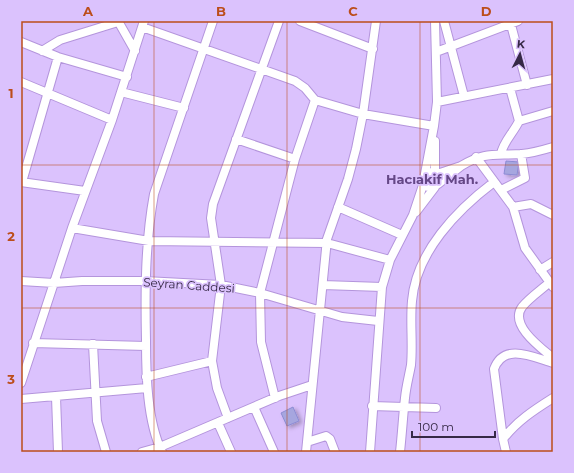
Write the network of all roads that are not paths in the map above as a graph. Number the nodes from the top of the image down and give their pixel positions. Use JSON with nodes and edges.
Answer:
{"nodes":[{"id":1,"x":118,"y":21,"type":"edge"},
{"id":2,"x":213,"y":21,"type":"edge"},
{"id":3,"x":279,"y":21,"type":"edge"},
{"id":4,"x":300,"y":21,"type":"edge"},
{"id":5,"x":376,"y":21,"type":"edge"},
{"id":6,"x":435,"y":21,"type":"edge"},
{"id":7,"x":444,"y":21,"type":"edge"},
{"id":8,"x":513,"y":22,"type":"edge"},
{"id":9,"x":143,"y":24,"type":"edge"},
{"id":10,"x":21,"y":42,"type":"edge"},
{"id":11,"x":450,"y":47,"type":"junction"},
{"id":12,"x":204,"y":48,"type":"junction"},
{"id":13,"x":373,"y":49,"type":"junction"},
{"id":14,"x":42,"y":51,"type":"junction"},
{"id":15,"x":135,"y":52,"type":"junction"},
{"id":16,"x":436,"y":52,"type":"junction"},
{"id":17,"x":58,"y":58,"type":"junction"},
{"id":18,"x":261,"y":68,"type":"junction"},
{"id":19,"x":127,"y":77,"type":"junction"},
{"id":20,"x":553,"y":79,"type":"edge"},
{"id":21,"x":21,"y":82,"type":"edge"},
{"id":22,"x":528,"y":85,"type":"junction"},
{"id":23,"x":510,"y":88,"type":"junction"},
{"id":24,"x":121,"y":92,"type":"junction"},
{"id":25,"x":48,"y":93,"type":"junction"},
{"id":26,"x":464,"y":96,"type":"junction"},
{"id":27,"x":315,"y":100,"type":"junction"},
{"id":28,"x":437,"y":102,"type":"junction"},
{"id":29,"x":184,"y":108,"type":"junction"},
{"id":30,"x":553,"y":111,"type":"edge"},
{"id":31,"x":363,"y":114,"type":"junction"},
{"id":32,"x":112,"y":120,"type":"junction"},
{"id":33,"x":519,"y":121,"type":"junction"},
{"id":34,"x":434,"y":126,"type":"junction"},
{"id":35,"x":236,"y":139,"type":"junction"},
{"id":36,"x":553,"y":147,"type":"edge"},
{"id":37,"x":501,"y":154,"type":"junction"},
{"id":38,"x":521,"y":154,"type":"junction"},
{"id":39,"x":476,"y":157,"type":"junction"},
{"id":40,"x":295,"y":159,"type":"junction"},
{"id":41,"x":461,"y":166,"type":"junction"},
{"id":42,"x":436,"y":173,"type":"junction"},
{"id":43,"x":425,"y":178,"type":"junction"},
{"id":44,"x":22,"y":182,"type":"edge"},
{"id":45,"x":494,"y":182,"type":"junction"},
{"id":46,"x":437,"y":185,"type":"junction"},
{"id":47,"x":501,"y":190,"type":"junction"},
{"id":48,"x":85,"y":191,"type":"junction"},
{"id":49,"x":338,"y":207,"type":"junction"},
{"id":50,"x":513,"y":207,"type":"junction"},
{"id":51,"x":413,"y":215,"type":"junction"},
{"id":52,"x":553,"y":215,"type":"edge"},
{"id":53,"x":72,"y":228,"type":"junction"},
{"id":54,"x":402,"y":235,"type":"junction"},
{"id":55,"x":149,"y":241,"type":"junction"},
{"id":56,"x":272,"y":242,"type":"junction"},
{"id":57,"x":214,"y":243,"type":"junction"},
{"id":58,"x":326,"y":243,"type":"junction"},
{"id":59,"x":390,"y":260,"type":"junction"},
{"id":60,"x":553,"y":262,"type":"edge"},
{"id":61,"x":540,"y":270,"type":"junction"},
{"id":62,"x":21,"y":281,"type":"edge"},
{"id":63,"x":145,"y":281,"type":"junction"},
{"id":64,"x":54,"y":283,"type":"junction"},
{"id":65,"x":551,"y":284,"type":"edge"},
{"id":66,"x":323,"y":285,"type":"junction"},
{"id":67,"x":221,"y":286,"type":"junction"},
{"id":68,"x":382,"y":287,"type":"junction"},
{"id":69,"x":260,"y":293,"type":"junction"},
{"id":70,"x":320,"y":312,"type":"junction"},
{"id":71,"x":378,"y":321,"type":"junction"},
{"id":72,"x":33,"y":343,"type":"junction"},
{"id":73,"x":93,"y":344,"type":"junction"},
{"id":74,"x":146,"y":346,"type":"junction"},
{"id":75,"x":553,"y":358,"type":"edge"},
{"id":76,"x":212,"y":361,"type":"junction"},
{"id":77,"x":553,"y":363,"type":"edge"},
{"id":78,"x":146,"y":377,"type":"junction"},
{"id":79,"x":21,"y":383,"type":"edge"},
{"id":80,"x":312,"y":385,"type":"junction"},
{"id":81,"x":147,"y":388,"type":"junction"},
{"id":82,"x":95,"y":392,"type":"junction"},
{"id":83,"x":56,"y":397,"type":"junction"},
{"id":84,"x":275,"y":398,"type":"junction"},
{"id":85,"x":553,"y":398,"type":"edge"},
{"id":86,"x":21,"y":399,"type":"edge"},
{"id":87,"x":372,"y":406,"type":"junction"},
{"id":88,"x":254,"y":407,"type":"junction"},
{"id":89,"x":404,"y":407,"type":"junction"},
{"id":90,"x":436,"y":408,"type":"dead end"},
{"id":91,"x":228,"y":418,"type":"junction"},
{"id":92,"x":218,"y":423,"type":"junction"},
{"id":93,"x":503,"y":439,"type":"junction"},
{"id":94,"x":307,"y":442,"type":"junction"},
{"id":95,"x":161,"y":450,"type":"edge"},
{"id":96,"x":58,"y":452,"type":"edge"},
{"id":97,"x":106,"y":452,"type":"edge"},
{"id":98,"x":142,"y":452,"type":"edge"},
{"id":99,"x":231,"y":452,"type":"edge"},
{"id":100,"x":274,"y":452,"type":"edge"},
{"id":101,"x":306,"y":452,"type":"edge"},
{"id":102,"x":335,"y":452,"type":"edge"},
{"id":103,"x":370,"y":452,"type":"edge"},
{"id":104,"x":400,"y":452,"type":"edge"},
{"id":105,"x":506,"y":452,"type":"edge"}],
"edges":[{"from":1,"to":14,"type":"street"},
{"from":1,"to":15,"type":"street"},
{"from":2,"to":12,"type":"street"},
{"from":3,"to":18,"type":"street"},
{"from":4,"to":13,"type":"street"},
{"from":5,"to":13,"type":"street"},
{"from":6,"to":16,"type":"street"},
{"from":7,"to":11,"type":"street"},
{"from":8,"to":11,"type":"street"},
{"from":8,"to":22,"type":"street"},
{"from":9,"to":12,"type":"street"},
{"from":9,"to":15,"type":"street"},
{"from":10,"to":14,"type":"street"},
{"from":11,"to":16,"type":"street"},
{"from":11,"to":26,"type":"street"},
{"from":12,"to":18,"type":"street"},
{"from":12,"to":29,"type":"street"},
{"from":13,"to":31,"type":"street"},
{"from":14,"to":17,"type":"street"},
{"from":15,"to":19,"type":"street"},
{"from":16,"to":28,"type":"street"},
{"from":17,"to":19,"type":"street"},
{"from":17,"to":25,"type":"street"},
{"from":18,"to":27,"type":"street"},
{"from":18,"to":35,"type":"street"},
{"from":19,"to":24,"type":"street"},
{"from":20,"to":22,"type":"street"},
{"from":21,"to":25,"type":"street"},
{"from":22,"to":23,"type":"street"},
{"from":23,"to":26,"type":"street"},
{"from":23,"to":33,"type":"street"},
{"from":24,"to":29,"type":"street"},
{"from":24,"to":32,"type":"street"},
{"from":25,"to":32,"type":"street"},
{"from":25,"to":44,"type":"street"},
{"from":26,"to":28,"type":"street"},
{"from":27,"to":31,"type":"street"},
{"from":27,"to":40,"type":"street"},
{"from":28,"to":34,"type":"street"},
{"from":29,"to":55,"type":"street"},
{"from":30,"to":33,"type":"street"},
{"from":31,"to":34,"type":"street"},
{"from":31,"to":49,"type":"street"},
{"from":32,"to":48,"type":"street"},
{"from":33,"to":37,"type":"street"},
{"from":34,"to":42,"type":"street"},
{"from":34,"to":43,"type":"street"},
{"from":35,"to":40,"type":"street"},
{"from":35,"to":57,"type":"street"},
{"from":36,"to":38,"type":"street"},
{"from":37,"to":38,"type":"street"},
{"from":37,"to":39,"type":"street"},
{"from":38,"to":47,"type":"street"},
{"from":39,"to":41,"type":"street"},
{"from":39,"to":45,"type":"street"},
{"from":40,"to":56,"type":"street"},
{"from":41,"to":42,"type":"street"},
{"from":41,"to":46,"type":"street"},
{"from":42,"to":43,"type":"street"},
{"from":42,"to":46,"type":"street"},
{"from":43,"to":46,"type":"street"},
{"from":43,"to":51,"type":"street"},
{"from":44,"to":48,"type":"street"},
{"from":45,"to":47,"type":"street"},
{"from":45,"to":89,"type":"street"},
{"from":46,"to":51,"type":"street"},
{"from":47,"to":50,"type":"street"},
{"from":48,"to":53,"type":"street"},
{"from":49,"to":54,"type":"street"},
{"from":49,"to":58,"type":"street"},
{"from":50,"to":52,"type":"street"},
{"from":50,"to":61,"type":"street"},
{"from":51,"to":54,"type":"street"},
{"from":53,"to":55,"type":"street"},
{"from":53,"to":64,"type":"street"},
{"from":54,"to":59,"type":"street"},
{"from":55,"to":57,"type":"street"},
{"from":55,"to":63,"type":"street"},
{"from":56,"to":57,"type":"street"},
{"from":56,"to":58,"type":"street"},
{"from":56,"to":69,"type":"street"},
{"from":57,"to":67,"type":"street"},
{"from":58,"to":59,"type":"street"},
{"from":58,"to":66,"type":"street"},
{"from":59,"to":68,"type":"street"},
{"from":60,"to":61,"type":"street"},
{"from":61,"to":65,"type":"street"},
{"from":62,"to":64,"type":"street","name":"Seyran Caddesi"},
{"from":63,"to":64,"type":"street","name":"Seyran Caddesi"},
{"from":63,"to":67,"type":"street","name":"Seyran Caddesi"},
{"from":63,"to":74,"type":"street"},
{"from":64,"to":72,"type":"street"},
{"from":65,"to":75,"type":"street"},
{"from":66,"to":68,"type":"street"},
{"from":66,"to":70,"type":"street"},
{"from":67,"to":69,"type":"street","name":"Seyran Caddesi"},
{"from":67,"to":76,"type":"street"},
{"from":68,"to":71,"type":"street"},
{"from":69,"to":70,"type":"street","name":"Seyran Caddesi"},
{"from":69,"to":84,"type":"street"},
{"from":70,"to":71,"type":"street","name":"Seyran Caddesi"},
{"from":70,"to":80,"type":"street"},
{"from":71,"to":87,"type":"street"},
{"from":72,"to":73,"type":"street"},
{"from":72,"to":79,"type":"street"},
{"from":73,"to":74,"type":"street"},
{"from":73,"to":82,"type":"street"},
{"from":74,"to":78,"type":"street"},
{"from":76,"to":78,"type":"street"},
{"from":76,"to":91,"type":"street"},
{"from":77,"to":93,"type":"street"},
{"from":78,"to":81,"type":"street"},
{"from":80,"to":84,"type":"street"},
{"from":80,"to":94,"type":"street"},
{"from":81,"to":82,"type":"street"},
{"from":81,"to":95,"type":"street"},
{"from":82,"to":83,"type":"street"},
{"from":82,"to":97,"type":"street"},
{"from":83,"to":86,"type":"street"},
{"from":83,"to":96,"type":"street"},
{"from":84,"to":88,"type":"street"},
{"from":85,"to":93,"type":"street"},
{"from":87,"to":89,"type":"street"},
{"from":87,"to":103,"type":"street"},
{"from":88,"to":91,"type":"street"},
{"from":88,"to":100,"type":"street"},
{"from":89,"to":90,"type":"street"},
{"from":89,"to":104,"type":"street"},
{"from":91,"to":92,"type":"street"},
{"from":92,"to":95,"type":"street"},
{"from":92,"to":99,"type":"street"},
{"from":93,"to":105,"type":"street"},
{"from":94,"to":101,"type":"street"},
{"from":94,"to":102,"type":"street"},
{"from":95,"to":98,"type":"street"}]}
